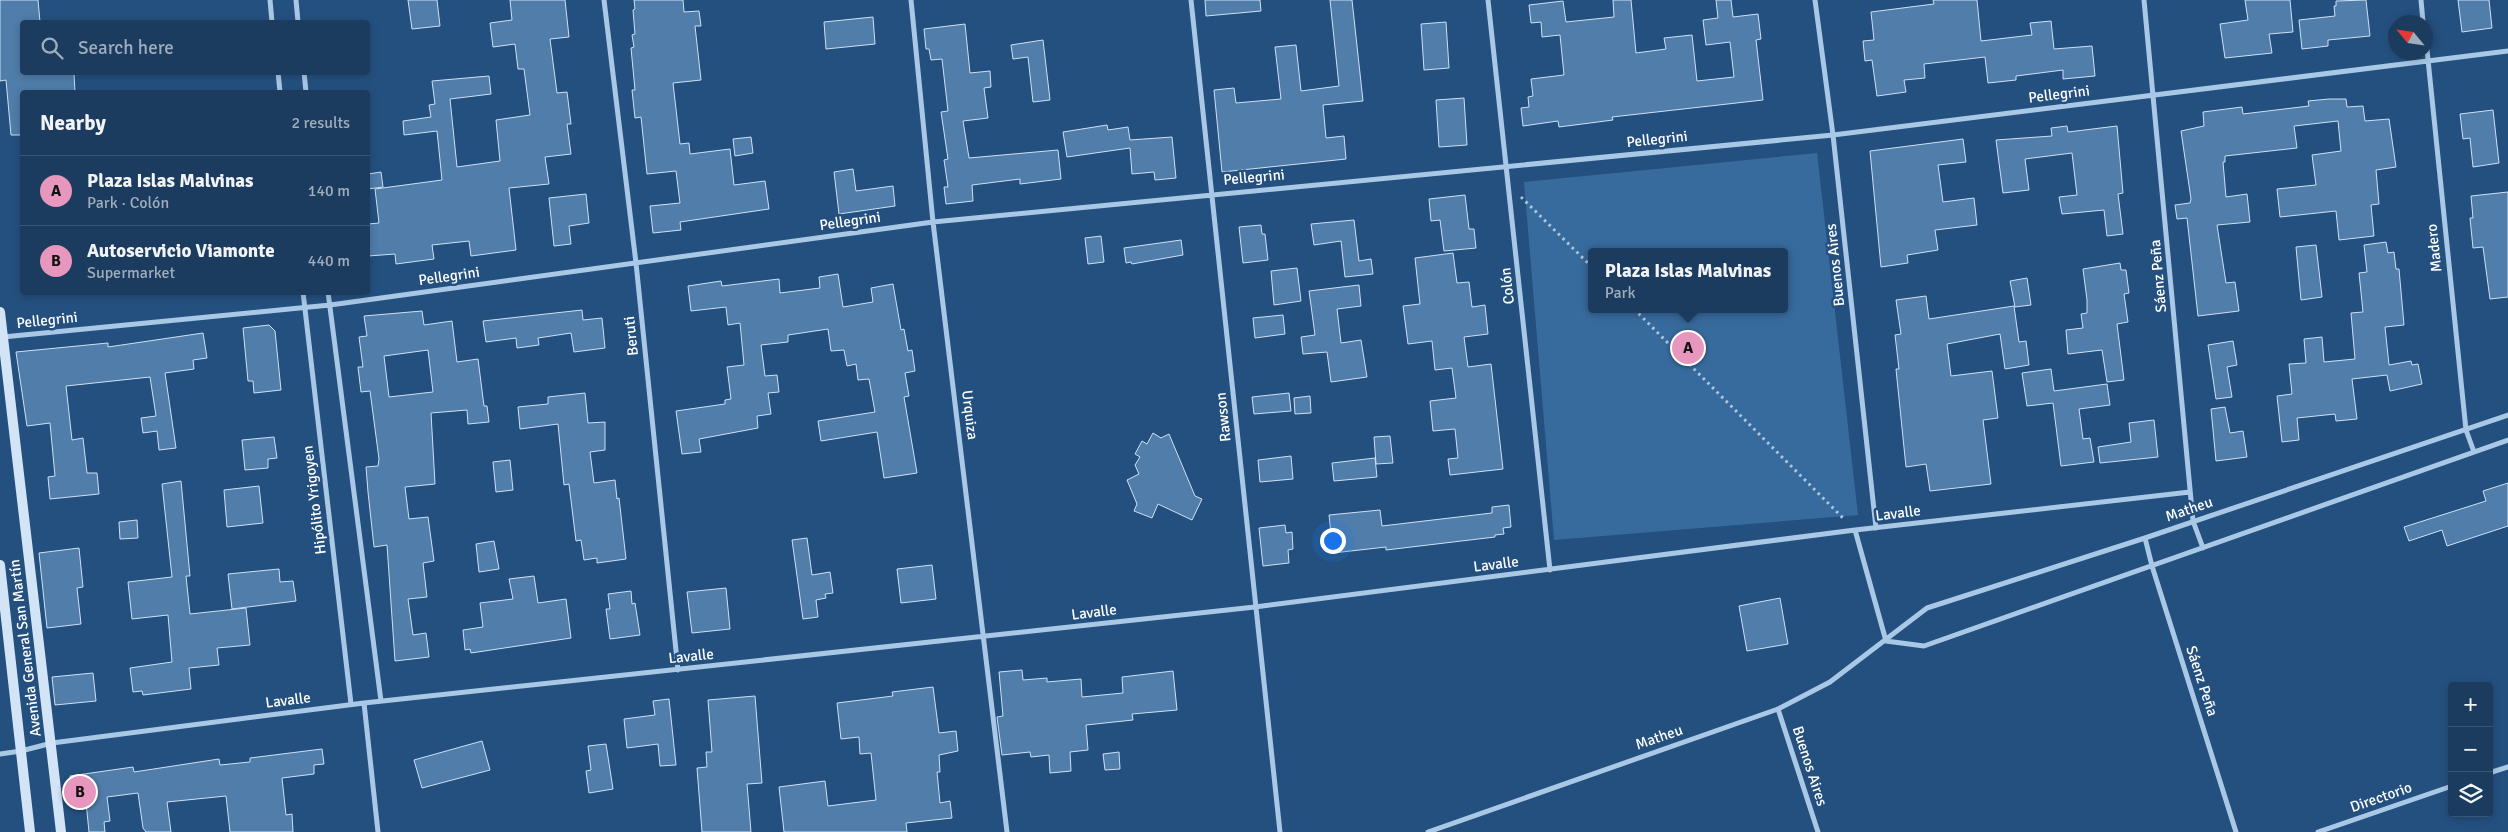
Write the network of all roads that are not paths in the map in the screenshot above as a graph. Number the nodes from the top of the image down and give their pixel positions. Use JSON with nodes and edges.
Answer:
{"nodes":[{"id":1,"x":270,"y":0,"type":"edge"},
{"id":2,"x":296,"y":0,"type":"edge"},
{"id":3,"x":604,"y":0,"type":"edge"},
{"id":4,"x":911,"y":0,"type":"edge"},
{"id":5,"x":1191,"y":0,"type":"edge"},
{"id":6,"x":1488,"y":0,"type":"edge"},
{"id":7,"x":1815,"y":0,"type":"edge"},
{"id":8,"x":2144,"y":0,"type":"edge"},
{"id":9,"x":2421,"y":0,"type":"edge"},
{"id":10,"x":2422,"y":15,"type":"edge"},
{"id":11,"x":272,"y":20,"type":"edge"},
{"id":12,"x":298,"y":20,"type":"edge"},
{"id":13,"x":2508,"y":51,"type":"edge"},
{"id":14,"x":2433,"y":58,"type":"edge"},
{"id":15,"x":2420,"y":60,"type":"edge"},
{"id":16,"x":2428,"y":60,"type":"edge"},
{"id":17,"x":278,"y":75,"type":"edge"},
{"id":18,"x":304,"y":75,"type":"edge"},
{"id":19,"x":280,"y":90,"type":"edge"},
{"id":20,"x":306,"y":90,"type":"edge"},
{"id":21,"x":2154,"y":95,"type":"junction"},
{"id":22,"x":1833,"y":135,"type":"junction"},
{"id":23,"x":1507,"y":166,"type":"junction"},
{"id":24,"x":1212,"y":194,"type":"junction"},
{"id":25,"x":933,"y":222,"type":"junction"},
{"id":26,"x":636,"y":263,"type":"junction"},
{"id":27,"x":303,"y":295,"type":"edge"},
{"id":28,"x":328,"y":295,"type":"edge"},
{"id":29,"x":330,"y":305,"type":"junction"},
{"id":30,"x":304,"y":308,"type":"junction"},
{"id":31,"x":0,"y":312,"type":"edge"},
{"id":32,"x":1,"y":337,"type":"edge"},
{"id":33,"x":2508,"y":415,"type":"edge"},
{"id":34,"x":2466,"y":430,"type":"junction"},
{"id":35,"x":2508,"y":440,"type":"edge"},
{"id":36,"x":2474,"y":452,"type":"junction"},
{"id":37,"x":2190,"y":492,"type":"junction"},
{"id":38,"x":2193,"y":521,"type":"junction"},
{"id":39,"x":1876,"y":528,"type":"junction"},
{"id":40,"x":1855,"y":530,"type":"junction"},
{"id":41,"x":2145,"y":538,"type":"junction"},
{"id":42,"x":2204,"y":548,"type":"junction"},
{"id":43,"x":0,"y":566,"type":"edge"},
{"id":44,"x":2152,"y":566,"type":"junction"},
{"id":45,"x":1550,"y":570,"type":"junction"},
{"id":46,"x":1255,"y":606,"type":"junction"},
{"id":47,"x":985,"y":637,"type":"junction"},
{"id":48,"x":1886,"y":641,"type":"junction"},
{"id":49,"x":678,"y":670,"type":"junction"},
{"id":50,"x":381,"y":701,"type":"junction"},
{"id":51,"x":364,"y":703,"type":"junction"},
{"id":52,"x":351,"y":704,"type":"junction"},
{"id":53,"x":1778,"y":709,"type":"junction"},
{"id":54,"x":52,"y":743,"type":"junction"},
{"id":55,"x":21,"y":751,"type":"junction"},
{"id":56,"x":0,"y":754,"type":"edge"},
{"id":57,"x":2508,"y":767,"type":"edge"},
{"id":58,"x":2492,"y":772,"type":"edge"},
{"id":59,"x":2448,"y":787,"type":"edge"},
{"id":60,"x":30,"y":832,"type":"edge"},
{"id":61,"x":61,"y":832,"type":"edge"},
{"id":62,"x":378,"y":832,"type":"edge"},
{"id":63,"x":1007,"y":832,"type":"edge"},
{"id":64,"x":1280,"y":832,"type":"edge"},
{"id":65,"x":1428,"y":832,"type":"edge"},
{"id":66,"x":1818,"y":832,"type":"edge"},
{"id":67,"x":2236,"y":832,"type":"edge"},
{"id":68,"x":2318,"y":832,"type":"edge"}],
"edges":[{"from":1,"to":11,"type":"street"},
{"from":2,"to":12,"type":"street"},
{"from":3,"to":26,"type":"street","name":"Beruti"},
{"from":4,"to":25,"type":"street","name":"Urquiza"},
{"from":5,"to":24,"type":"street","name":"Rawson"},
{"from":6,"to":23,"type":"street","name":"Colón"},
{"from":7,"to":22,"type":"street","name":"Buenos Aires"},
{"from":8,"to":21,"type":"street","name":"Sáenz Peña"},
{"from":9,"to":10,"type":"street"},
{"from":13,"to":14,"type":"street","name":"Pellegrini"},
{"from":15,"to":21,"type":"street","name":"Pellegrini"},
{"from":16,"to":34,"type":"street","name":"Madero"},
{"from":17,"to":19,"type":"street"},
{"from":18,"to":20,"type":"street"},
{"from":21,"to":22,"type":"street","name":"Pellegrini"},
{"from":21,"to":37,"type":"street","name":"Sáenz Peña"},
{"from":22,"to":23,"type":"street","name":"Pellegrini"},
{"from":22,"to":39,"type":"street","name":"Buenos Aires"},
{"from":23,"to":24,"type":"street","name":"Pellegrini"},
{"from":23,"to":45,"type":"street","name":"Colón"},
{"from":24,"to":25,"type":"street","name":"Pellegrini"},
{"from":24,"to":46,"type":"street","name":"Rawson"},
{"from":25,"to":26,"type":"street","name":"Pellegrini"},
{"from":25,"to":47,"type":"street","name":"Urquiza"},
{"from":26,"to":29,"type":"street","name":"Pellegrini"},
{"from":26,"to":49,"type":"street","name":"Beruti"},
{"from":27,"to":30,"type":"street","name":"Hipólito Yrigoyen"},
{"from":28,"to":29,"type":"street"},
{"from":29,"to":30,"type":"street","name":"Pellegrini"},
{"from":29,"to":50,"type":"street"},
{"from":30,"to":32,"type":"street","name":"Pellegrini"},
{"from":30,"to":52,"type":"street","name":"Hipólito Yrigoyen"},
{"from":31,"to":32,"type":"main road","name":"Avenida General San Martín"},
{"from":32,"to":54,"type":"main road","name":"Avenida General San Martín"},
{"from":33,"to":34,"type":"street","name":"Matheu"},
{"from":34,"to":36,"type":"street","name":"Madero"},
{"from":34,"to":38,"type":"street","name":"Matheu"},
{"from":35,"to":36,"type":"street"},
{"from":36,"to":42,"type":"street"},
{"from":37,"to":38,"type":"street","name":"Sáenz Peña"},
{"from":37,"to":39,"type":"street","name":"Lavalle"},
{"from":38,"to":41,"type":"street","name":"Matheu"},
{"from":38,"to":42,"type":"street","name":"Sáenz Peña"},
{"from":39,"to":40,"type":"street","name":"Lavalle"},
{"from":40,"to":45,"type":"street","name":"Lavalle"},
{"from":40,"to":48,"type":"street"},
{"from":41,"to":44,"type":"street","name":"Sáenz Peña"},
{"from":41,"to":48,"type":"street","name":"Matheu"},
{"from":42,"to":44,"type":"street"},
{"from":43,"to":55,"type":"main road","name":"Avenida General San Martín"},
{"from":44,"to":48,"type":"street"},
{"from":44,"to":67,"type":"street","name":"Sáenz Peña"},
{"from":45,"to":46,"type":"street","name":"Lavalle"},
{"from":46,"to":47,"type":"street","name":"Lavalle"},
{"from":46,"to":64,"type":"street","name":"Rawson"},
{"from":47,"to":49,"type":"street","name":"Lavalle"},
{"from":47,"to":63,"type":"street","name":"Urquiza"},
{"from":48,"to":53,"type":"street","name":"Matheu"},
{"from":49,"to":50,"type":"street","name":"Lavalle"},
{"from":50,"to":51,"type":"street","name":"Lavalle"},
{"from":51,"to":52,"type":"street","name":"Lavalle"},
{"from":51,"to":62,"type":"street"},
{"from":52,"to":54,"type":"street","name":"Lavalle"},
{"from":53,"to":65,"type":"street","name":"Matheu"},
{"from":53,"to":66,"type":"street","name":"Buenos Aires"},
{"from":54,"to":55,"type":"street","name":"Lavalle"},
{"from":54,"to":61,"type":"main road","name":"Avenida General San Martín"},
{"from":55,"to":56,"type":"street","name":"Lavalle"},
{"from":55,"to":60,"type":"main road","name":"Avenida General San Martín"},
{"from":57,"to":58,"type":"street"},
{"from":59,"to":68,"type":"street","name":"Directorio"}]}
